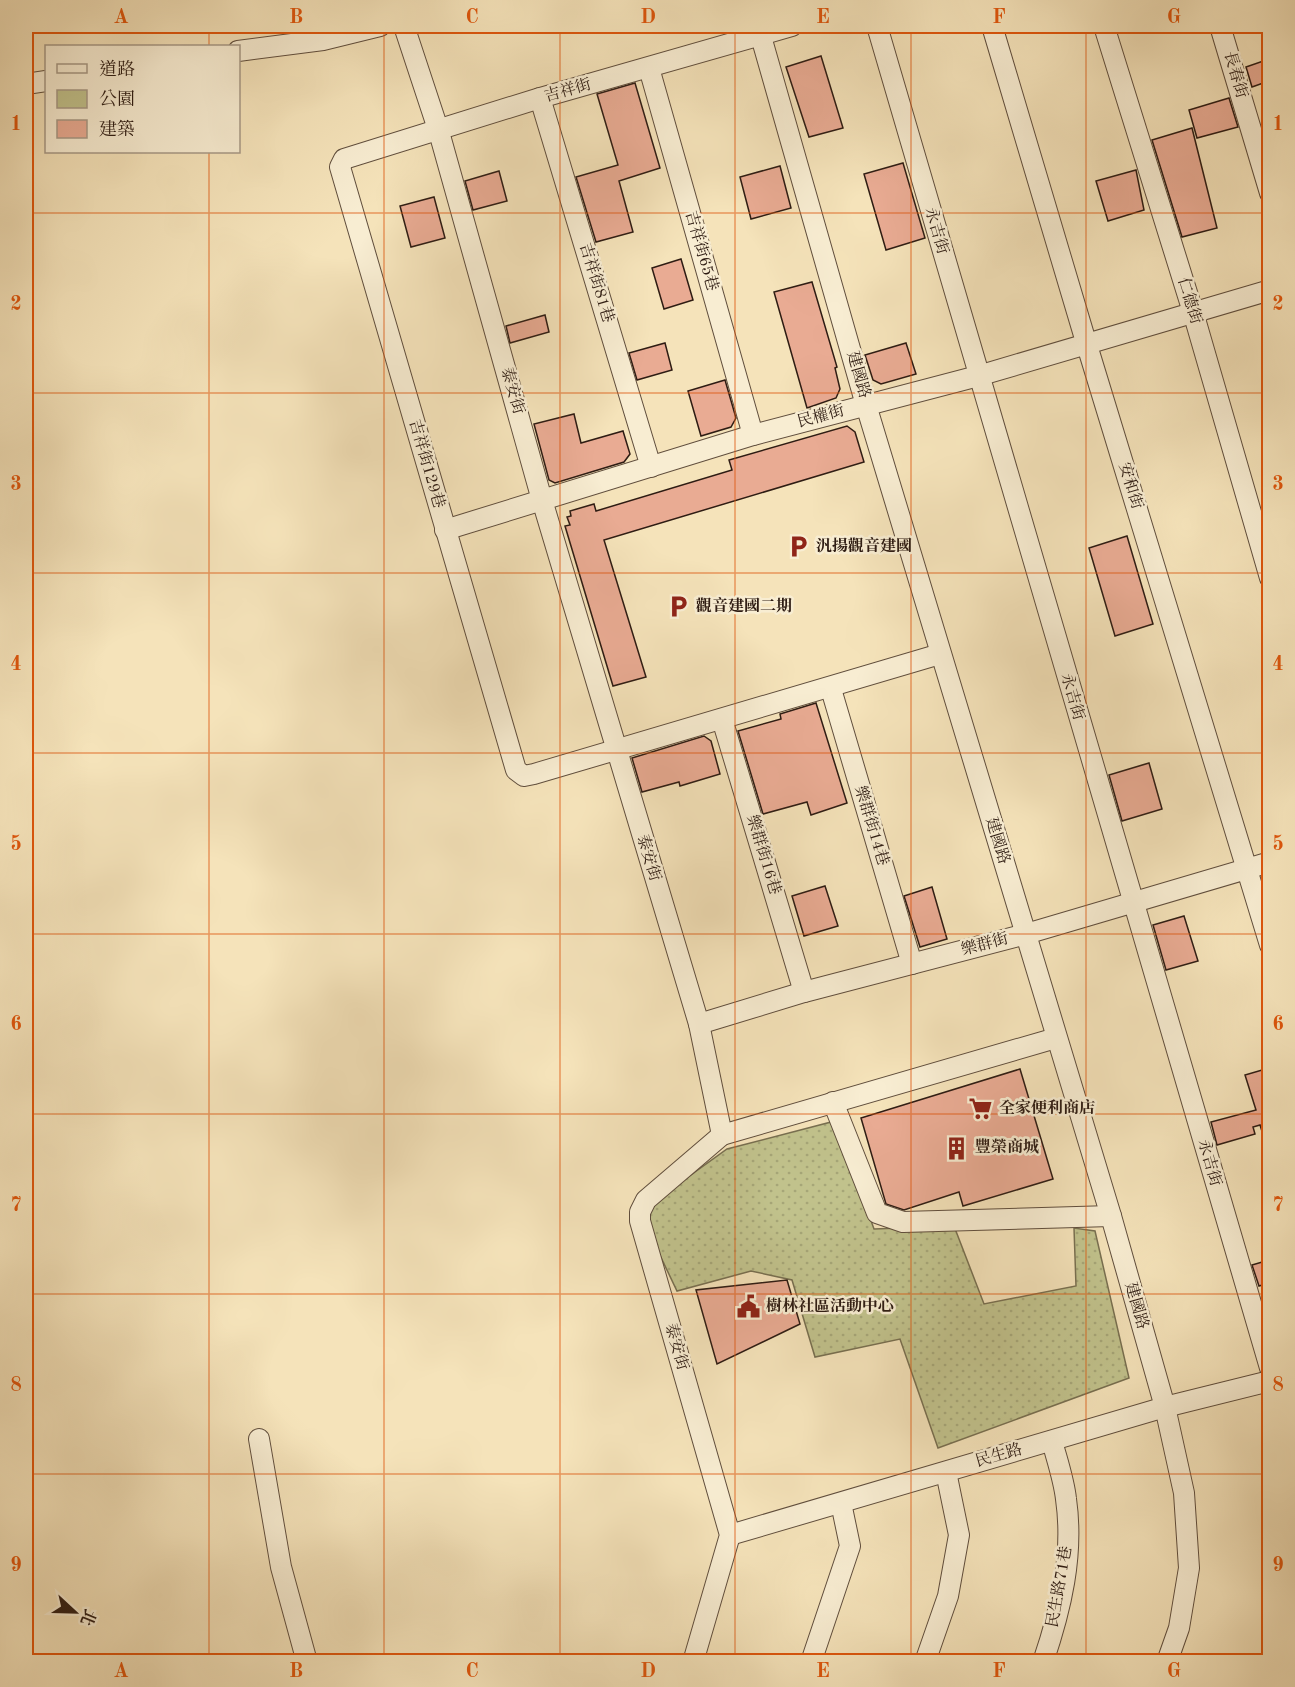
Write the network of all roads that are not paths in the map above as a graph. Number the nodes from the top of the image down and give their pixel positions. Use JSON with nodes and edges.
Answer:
{"nodes":[{"id":1,"x":380,"y":26,"type":"edge"},
{"id":2,"x":404,"y":26,"type":"edge"},
{"id":3,"x":792,"y":26,"type":"edge"},
{"id":4,"x":877,"y":26,"type":"edge"},
{"id":5,"x":993,"y":26,"type":"edge"},
{"id":6,"x":1104,"y":26,"type":"edge"},
{"id":7,"x":1220,"y":26,"type":"edge"},
{"id":8,"x":758,"y":30,"type":"edge"},
{"id":9,"x":319,"y":33,"type":"edge"},
{"id":10,"x":240,"y":51,"type":"edge"},
{"id":11,"x":649,"y":68,"type":"junction"},
{"id":12,"x":45,"y":81,"type":"edge"},
{"id":13,"x":26,"y":84,"type":"edge"},
{"id":14,"x":540,"y":98,"type":"junction"},
{"id":15,"x":439,"y":132,"type":"junction"},
{"id":16,"x":344,"y":159,"type":"joint"},
{"id":17,"x":1269,"y":193,"type":"edge"},
{"id":18,"x":1269,"y":290,"type":"edge"},
{"id":19,"x":1193,"y":312,"type":"junction"},
{"id":20,"x":1086,"y":342,"type":"junction"},
{"id":21,"x":978,"y":376,"type":"junction"},
{"id":22,"x":866,"y":405,"type":"junction"},
{"id":23,"x":753,"y":435,"type":"junction"},
{"id":24,"x":651,"y":467,"type":"junction"},
{"id":25,"x":542,"y":500,"type":"junction"},
{"id":26,"x":445,"y":530,"type":"junction"},
{"id":27,"x":1269,"y":578,"type":"edge"},
{"id":28,"x":940,"y":654,"type":"junction"},
{"id":29,"x":831,"y":688,"type":"junction"},
{"id":30,"x":722,"y":719,"type":"junction"},
{"id":31,"x":615,"y":749,"type":"junction"},
{"id":32,"x":1269,"y":862,"type":"edge"},
{"id":33,"x":1247,"y":868,"type":"junction"},
{"id":34,"x":1132,"y":903,"type":"junction"},
{"id":35,"x":1026,"y":934,"type":"junction"},
{"id":36,"x":1269,"y":945,"type":"edge"},
{"id":37,"x":912,"y":964,"type":"junction"},
{"id":38,"x":804,"y":992,"type":"junction"},
{"id":39,"x":699,"y":1024,"type":"junction"},
{"id":40,"x":1056,"y":1038,"type":"junction"},
{"id":41,"x":833,"y":1102,"type":"junction"},
{"id":42,"x":722,"y":1135,"type":"junction"},
{"id":43,"x":1111,"y":1216,"type":"junction"},
{"id":44,"x":1269,"y":1368,"type":"edge"},
{"id":45,"x":1269,"y":1381,"type":"edge"},
{"id":46,"x":1165,"y":1407,"type":"junction"},
{"id":47,"x":259,"y":1439,"type":"dead end"},
{"id":48,"x":1052,"y":1441,"type":"junction"},
{"id":49,"x":946,"y":1472,"type":"junction"},
{"id":50,"x":841,"y":1503,"type":"junction"},
{"id":51,"x":730,"y":1535,"type":"junction"},
{"id":52,"x":307,"y":1662,"type":"edge"},
{"id":53,"x":693,"y":1662,"type":"edge"},
{"id":54,"x":811,"y":1662,"type":"edge"},
{"id":55,"x":925,"y":1662,"type":"edge"},
{"id":56,"x":1043,"y":1662,"type":"edge"},
{"id":57,"x":1167,"y":1662,"type":"edge"}],
"edges":[{"from":1,"to":9,"type":"street"},
{"from":2,"to":15,"type":"street","name":"泰安街"},
{"from":3,"to":8,"type":"street","name":"吉祥街"},
{"from":4,"to":21,"type":"street","name":"永吉街"},
{"from":5,"to":20,"type":"street","name":"安和街"},
{"from":6,"to":19,"type":"street","name":"仁德街"},
{"from":7,"to":17,"type":"street","name":"長春街"},
{"from":8,"to":11,"type":"street","name":"吉祥街"},
{"from":8,"to":22,"type":"street","name":"建國路"},
{"from":9,"to":10,"type":"street"},
{"from":11,"to":14,"type":"street","name":"吉祥街"},
{"from":11,"to":23,"type":"street","name":"吉祥街65巷"},
{"from":12,"to":13,"type":"street"},
{"from":14,"to":15,"type":"street","name":"吉祥街"},
{"from":14,"to":24,"type":"street","name":"吉祥街81巷"},
{"from":15,"to":16,"type":"street","name":"吉祥街"},
{"from":15,"to":25,"type":"street","name":"泰安街"},
{"from":16,"to":26,"type":"street","name":"吉祥街129巷"},
{"from":18,"to":19,"type":"street","name":"民權街"},
{"from":19,"to":20,"type":"street","name":"民權街"},
{"from":19,"to":27,"type":"street","name":"仁德街"},
{"from":20,"to":21,"type":"street","name":"民權街"},
{"from":20,"to":33,"type":"street","name":"安和街"},
{"from":21,"to":22,"type":"street","name":"民權街"},
{"from":21,"to":34,"type":"street","name":"永吉街"},
{"from":22,"to":23,"type":"street","name":"民權街"},
{"from":22,"to":28,"type":"street","name":"建國路"},
{"from":23,"to":24,"type":"street","name":"民權街"},
{"from":24,"to":25,"type":"street","name":"民權街"},
{"from":25,"to":26,"type":"street","name":"民權街"},
{"from":25,"to":31,"type":"street","name":"泰安街"},
{"from":26,"to":31,"type":"street","name":"吉祥街129巷"},
{"from":28,"to":29,"type":"street"},
{"from":28,"to":35,"type":"street","name":"建國路"},
{"from":29,"to":30,"type":"street"},
{"from":29,"to":37,"type":"street","name":"樂群街14巷"},
{"from":30,"to":31,"type":"street"},
{"from":30,"to":38,"type":"street","name":"樂群街16巷"},
{"from":31,"to":39,"type":"street","name":"泰安街"},
{"from":32,"to":33,"type":"street","name":"樂群街"},
{"from":33,"to":34,"type":"street","name":"樂群街"},
{"from":33,"to":36,"type":"street","name":"安和街"},
{"from":34,"to":35,"type":"street","name":"樂群街"},
{"from":34,"to":44,"type":"street","name":"永吉街"},
{"from":35,"to":37,"type":"street","name":"樂群街"},
{"from":35,"to":40,"type":"street","name":"建國路"},
{"from":37,"to":38,"type":"street","name":"樂群街"},
{"from":38,"to":39,"type":"street","name":"樂群街"},
{"from":39,"to":42,"type":"street","name":"泰安街"},
{"from":40,"to":41,"type":"street"},
{"from":40,"to":43,"type":"street","name":"建國路"},
{"from":41,"to":42,"type":"street"},
{"from":41,"to":43,"type":"street"},
{"from":42,"to":51,"type":"street","name":"泰安街"},
{"from":43,"to":46,"type":"street","name":"建國路"},
{"from":45,"to":46,"type":"street","name":"民生路"},
{"from":46,"to":48,"type":"street","name":"民生路"},
{"from":46,"to":57,"type":"street","name":"建國路"},
{"from":47,"to":52,"type":"street"},
{"from":48,"to":49,"type":"street","name":"民生路"},
{"from":48,"to":56,"type":"street","name":"民生路71巷"},
{"from":49,"to":50,"type":"street","name":"民生路"},
{"from":49,"to":55,"type":"street"},
{"from":50,"to":51,"type":"street","name":"民生路"},
{"from":50,"to":54,"type":"street"},
{"from":51,"to":53,"type":"street"}]}
